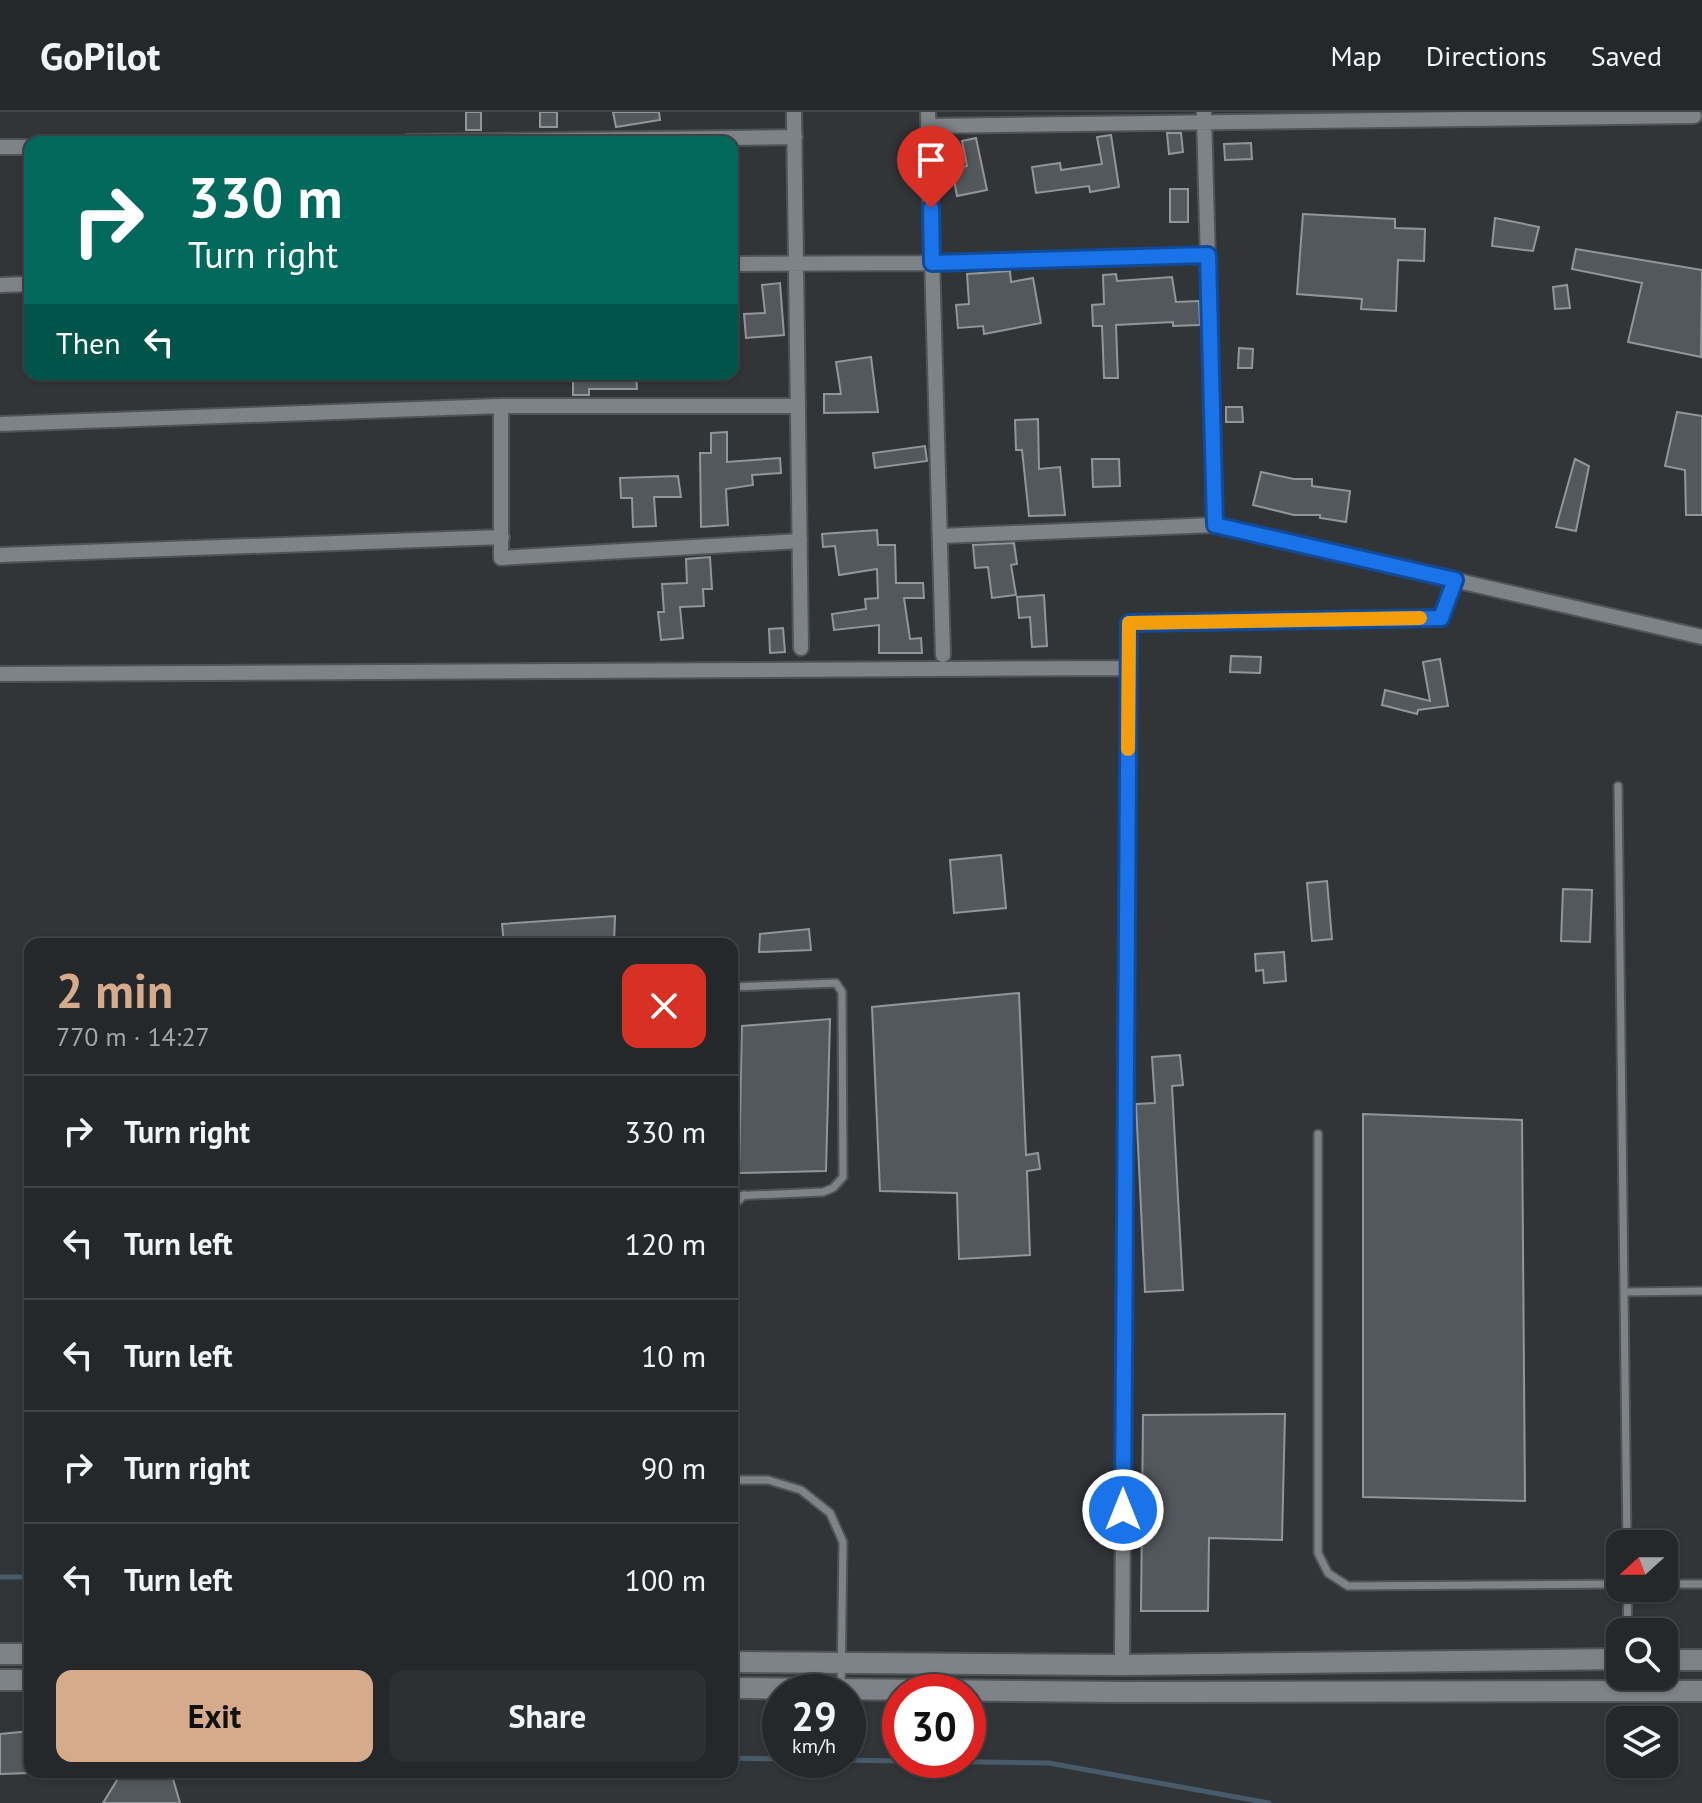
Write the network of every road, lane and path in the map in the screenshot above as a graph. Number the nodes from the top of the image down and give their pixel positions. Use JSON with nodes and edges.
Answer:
{"nodes":[{"id":1,"x":794,"y":112,"type":"edge"},
{"id":2,"x":1204,"y":116,"type":"edge"},
{"id":3,"x":1347,"y":116,"type":"edge"},
{"id":4,"x":1694,"y":116,"type":"dead end"},
{"id":5,"x":928,"y":119,"type":"edge"},
{"id":6,"x":795,"y":137,"type":"junction"},
{"id":7,"x":738,"y":138,"type":"edge"},
{"id":8,"x":0,"y":147,"type":"edge"},
{"id":9,"x":24,"y":147,"type":"edge"},
{"id":10,"x":1208,"y":255,"type":"junction"},
{"id":11,"x":796,"y":263,"type":"junction"},
{"id":12,"x":932,"y":263,"type":"junction"},
{"id":13,"x":738,"y":264,"type":"edge"},
{"id":14,"x":24,"y":284,"type":"edge"},
{"id":15,"x":0,"y":285,"type":"edge"},
{"id":16,"x":501,"y":406,"type":"junction"},
{"id":17,"x":798,"y":406,"type":"junction"},
{"id":18,"x":0,"y":424,"type":"edge"},
{"id":19,"x":1215,"y":525,"type":"junction"},
{"id":20,"x":940,"y":536,"type":"junction"},
{"id":21,"x":502,"y":537,"type":"junction"},
{"id":22,"x":800,"y":541,"type":"junction"},
{"id":23,"x":0,"y":555,"type":"edge"},
{"id":24,"x":1455,"y":580,"type":"junction"},
{"id":25,"x":1702,"y":637,"type":"edge"},
{"id":26,"x":801,"y":648,"type":"dead end"},
{"id":27,"x":943,"y":655,"type":"dead end"},
{"id":28,"x":1128,"y":668,"type":"junction"},
{"id":29,"x":0,"y":674,"type":"edge"},
{"id":30,"x":1618,"y":786,"type":"dead end"},
{"id":31,"x":738,"y":987,"type":"edge"},
{"id":32,"x":1318,"y":1134,"type":"dead end"},
{"id":33,"x":744,"y":1195,"type":"junction"},
{"id":34,"x":738,"y":1196,"type":"edge"},
{"id":35,"x":738,"y":1201,"type":"edge"},
{"id":36,"x":1702,"y":1291,"type":"edge"},
{"id":37,"x":1624,"y":1292,"type":"junction"},
{"id":38,"x":738,"y":1480,"type":"edge"},
{"id":39,"x":1627,"y":1530,"type":"edge"},
{"id":40,"x":1606,"y":1584,"type":"edge"},
{"id":41,"x":1678,"y":1584,"type":"edge"},
{"id":42,"x":1702,"y":1584,"type":"edge"},
{"id":43,"x":0,"y":1654,"type":"edge"},
{"id":44,"x":24,"y":1654,"type":"edge"},
{"id":45,"x":1606,"y":1659,"type":"edge"},
{"id":46,"x":1678,"y":1660,"type":"edge"},
{"id":47,"x":1702,"y":1660,"type":"edge"},
{"id":48,"x":738,"y":1662,"type":"edge"},
{"id":49,"x":841,"y":1663,"type":"junction"},
{"id":50,"x":1122,"y":1665,"type":"junction"},
{"id":51,"x":841,"y":1674,"type":"edge"},
{"id":52,"x":0,"y":1680,"type":"edge"},
{"id":53,"x":24,"y":1680,"type":"edge"},
{"id":54,"x":1606,"y":1683,"type":"edge"},
{"id":55,"x":738,"y":1688,"type":"edge"},
{"id":56,"x":1678,"y":1688,"type":"edge"},
{"id":57,"x":762,"y":1689,"type":"edge"},
{"id":58,"x":866,"y":1690,"type":"edge"},
{"id":59,"x":1702,"y":1691,"type":"edge"}],
"edges":[{"from":1,"to":6,"type":"street"},
{"from":2,"to":3,"type":"street"},
{"from":2,"to":5,"type":"street"},
{"from":2,"to":10,"type":"street"},
{"from":3,"to":4,"type":"street"},
{"from":5,"to":12,"type":"street"},
{"from":6,"to":7,"type":"street"},
{"from":6,"to":11,"type":"street"},
{"from":8,"to":9,"type":"street"},
{"from":10,"to":12,"type":"street"},
{"from":10,"to":19,"type":"street"},
{"from":11,"to":12,"type":"street"},
{"from":11,"to":13,"type":"street"},
{"from":11,"to":17,"type":"street"},
{"from":12,"to":20,"type":"street"},
{"from":14,"to":15,"type":"street"},
{"from":16,"to":17,"type":"street"},
{"from":16,"to":18,"type":"street"},
{"from":16,"to":21,"type":"street"},
{"from":17,"to":22,"type":"street"},
{"from":19,"to":20,"type":"street"},
{"from":19,"to":24,"type":"street"},
{"from":20,"to":27,"type":"street"},
{"from":21,"to":22,"type":"street"},
{"from":21,"to":23,"type":"street"},
{"from":22,"to":26,"type":"street"},
{"from":24,"to":25,"type":"street"},
{"from":24,"to":28,"type":"street"},
{"from":28,"to":29,"type":"street"},
{"from":28,"to":50,"type":"street"},
{"from":30,"to":37,"type":"lane"},
{"from":31,"to":33,"type":"lane"},
{"from":32,"to":40,"type":"lane"},
{"from":33,"to":34,"type":"lane"},
{"from":33,"to":35,"type":"lane"},
{"from":36,"to":37,"type":"lane"},
{"from":37,"to":39,"type":"lane"},
{"from":38,"to":49,"type":"lane"},
{"from":41,"to":42,"type":"lane"},
{"from":43,"to":44,"type":"main road"},
{"from":45,"to":50,"type":"main road"},
{"from":46,"to":47,"type":"main road"},
{"from":48,"to":49,"type":"main road"},
{"from":49,"to":50,"type":"main road"},
{"from":49,"to":51,"type":"lane"},
{"from":52,"to":53,"type":"main road"},
{"from":54,"to":58,"type":"main road"},
{"from":55,"to":57,"type":"main road"},
{"from":56,"to":59,"type":"main road"}]}
